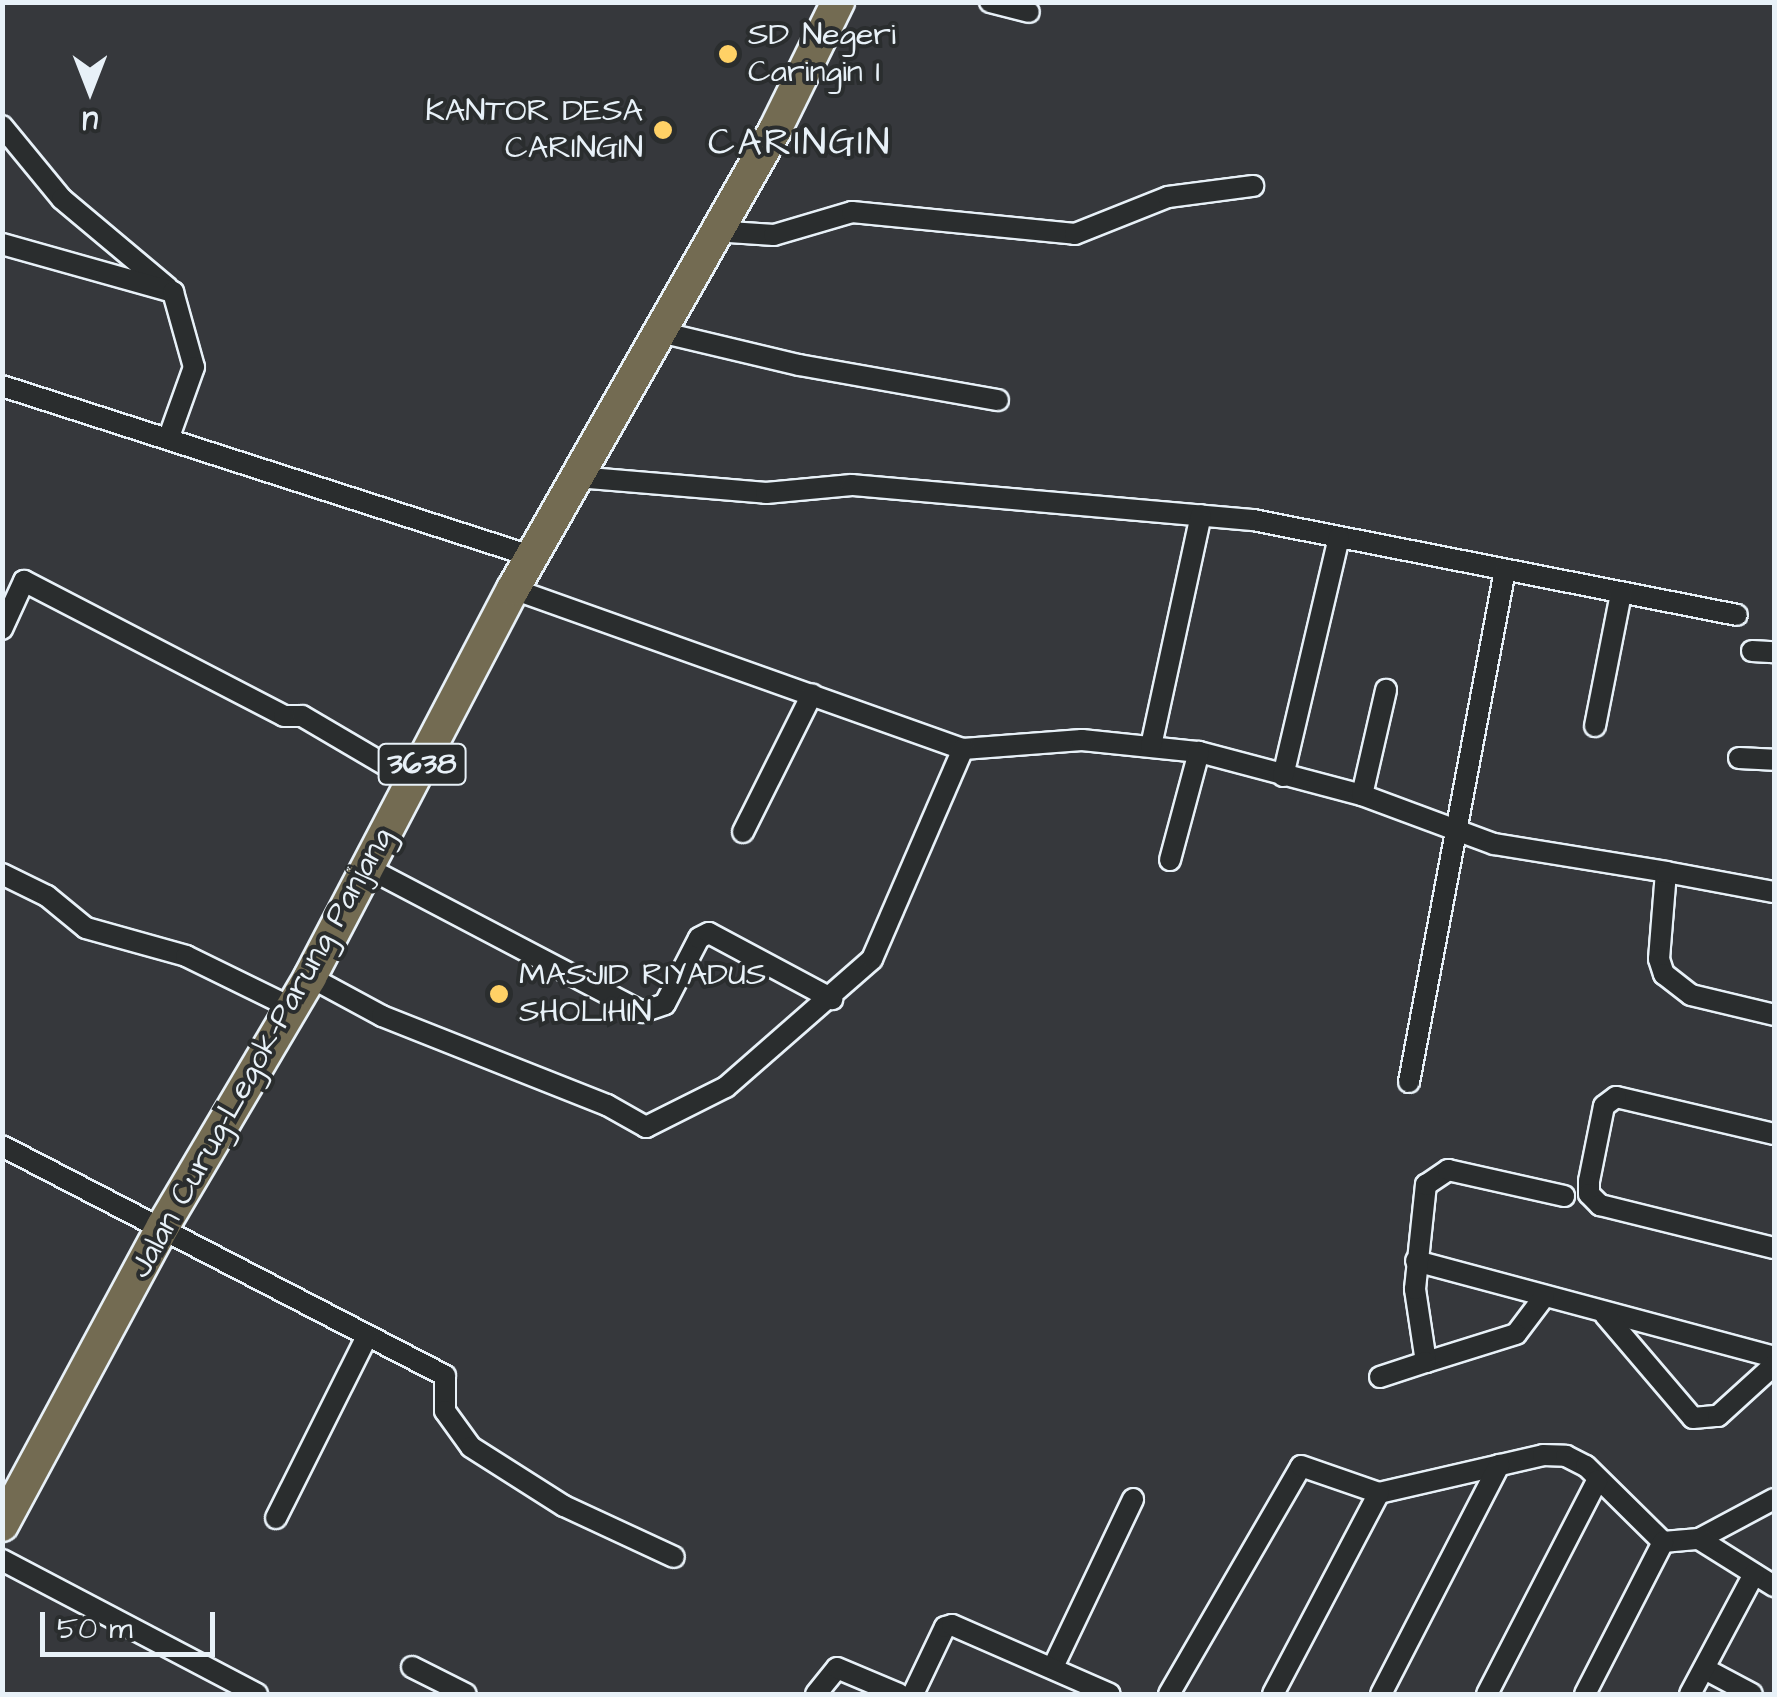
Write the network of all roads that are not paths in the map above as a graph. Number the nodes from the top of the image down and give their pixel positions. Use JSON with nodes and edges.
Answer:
{"nodes":[{"id":1,"x":838,"y":2,"type":"edge"},
{"id":2,"x":990,"y":2,"type":"edge"},
{"id":3,"x":1029,"y":12,"type":"dead end"},
{"id":4,"x":2,"y":126,"type":"edge"},
{"id":5,"x":1253,"y":186,"type":"dead end"},
{"id":6,"x":714,"y":232,"type":"junction"},
{"id":7,"x":2,"y":244,"type":"edge"},
{"id":8,"x":173,"y":292,"type":"junction"},
{"id":9,"x":656,"y":330,"type":"junction"},
{"id":10,"x":2,"y":386,"type":"edge"},
{"id":11,"x":998,"y":400,"type":"dead end"},
{"id":12,"x":169,"y":438,"type":"junction"},
{"id":13,"x":577,"y":477,"type":"junction"},
{"id":14,"x":1201,"y":515,"type":"junction"},
{"id":15,"x":1339,"y":537,"type":"junction"},
{"id":16,"x":534,"y":557,"type":"junction"},
{"id":17,"x":1506,"y":570,"type":"junction"},
{"id":18,"x":513,"y":589,"type":"junction"},
{"id":19,"x":1620,"y":593,"type":"junction"},
{"id":20,"x":1737,"y":616,"type":"dead end"},
{"id":21,"x":2,"y":629,"type":"edge"},
{"id":22,"x":1752,"y":651,"type":"dead end"},
{"id":23,"x":1774,"y":652,"type":"edge"},
{"id":24,"x":1386,"y":690,"type":"dead end"},
{"id":25,"x":812,"y":694,"type":"junction"},
{"id":26,"x":1595,"y":726,"type":"dead end"},
{"id":27,"x":1151,"y":746,"type":"junction"},
{"id":28,"x":963,"y":749,"type":"junction"},
{"id":29,"x":1198,"y":752,"type":"junction"},
{"id":30,"x":1739,"y":758,"type":"dead end"},
{"id":31,"x":1774,"y":760,"type":"edge"},
{"id":32,"x":1283,"y":776,"type":"junction"},
{"id":33,"x":413,"y":781,"type":"junction"},
{"id":34,"x":1362,"y":795,"type":"junction"},
{"id":35,"x":1454,"y":830,"type":"junction"},
{"id":36,"x":743,"y":832,"type":"dead end"},
{"id":37,"x":1170,"y":860,"type":"dead end"},
{"id":38,"x":368,"y":868,"type":"junction"},
{"id":39,"x":1666,"y":872,"type":"junction"},
{"id":40,"x":2,"y":874,"type":"edge"},
{"id":41,"x":1774,"y":892,"type":"edge"},
{"id":42,"x":310,"y":977,"type":"junction"},
{"id":43,"x":832,"y":999,"type":"junction"},
{"id":44,"x":290,"y":1007,"type":"junction"},
{"id":45,"x":1774,"y":1015,"type":"edge"},
{"id":46,"x":1408,"y":1082,"type":"dead end"},
{"id":47,"x":1774,"y":1134,"type":"edge"},
{"id":48,"x":2,"y":1146,"type":"edge"},
{"id":49,"x":1564,"y":1196,"type":"dead end"},
{"id":50,"x":164,"y":1226,"type":"junction"},
{"id":51,"x":1774,"y":1248,"type":"edge"},
{"id":52,"x":1416,"y":1261,"type":"junction"},
{"id":53,"x":1544,"y":1297,"type":"junction"},
{"id":54,"x":1605,"y":1315,"type":"junction"},
{"id":55,"x":367,"y":1336,"type":"junction"},
{"id":56,"x":1774,"y":1357,"type":"edge"},
{"id":57,"x":1426,"y":1362,"type":"junction"},
{"id":58,"x":1774,"y":1365,"type":"edge"},
{"id":59,"x":1380,"y":1377,"type":"dead end"},
{"id":60,"x":1499,"y":1465,"type":"junction"},
{"id":61,"x":1597,"y":1480,"type":"junction"},
{"id":62,"x":1379,"y":1493,"type":"junction"},
{"id":63,"x":1133,"y":1499,"type":"dead end"},
{"id":64,"x":1774,"y":1499,"type":"edge"},
{"id":65,"x":5,"y":1516,"type":"edge"},
{"id":66,"x":276,"y":1518,"type":"dead end"},
{"id":67,"x":1700,"y":1539,"type":"junction"},
{"id":68,"x":1662,"y":1542,"type":"junction"},
{"id":69,"x":674,"y":1557,"type":"dead end"},
{"id":70,"x":2,"y":1560,"type":"edge"},
{"id":71,"x":1754,"y":1574,"type":"junction"},
{"id":72,"x":1774,"y":1586,"type":"edge"},
{"id":73,"x":412,"y":1667,"type":"dead end"},
{"id":74,"x":1053,"y":1667,"type":"junction"},
{"id":75,"x":1705,"y":1670,"type":"junction"},
{"id":76,"x":257,"y":1694,"type":"edge"},
{"id":77,"x":466,"y":1694,"type":"edge"},
{"id":78,"x":816,"y":1694,"type":"edge"},
{"id":79,"x":899,"y":1694,"type":"edge"},
{"id":80,"x":913,"y":1694,"type":"edge"},
{"id":81,"x":1110,"y":1694,"type":"edge"},
{"id":82,"x":1169,"y":1694,"type":"edge"},
{"id":83,"x":1273,"y":1694,"type":"edge"},
{"id":84,"x":1381,"y":1694,"type":"edge"},
{"id":85,"x":1487,"y":1694,"type":"edge"},
{"id":86,"x":1585,"y":1694,"type":"edge"},
{"id":87,"x":1690,"y":1694,"type":"edge"},
{"id":88,"x":1752,"y":1694,"type":"edge"}],
"edges":[{"from":1,"to":6,"type":"main road","name":"Jalan Curug–Legok–Parung Panjang","number":"3638"},
{"from":2,"to":3,"type":"street"},
{"from":4,"to":8,"type":"street"},
{"from":5,"to":6,"type":"street"},
{"from":6,"to":9,"type":"main road","name":"Jalan Curug–Legok–Parung Panjang","number":"3638"},
{"from":7,"to":8,"type":"street"},
{"from":8,"to":12,"type":"street"},
{"from":9,"to":11,"type":"street"},
{"from":9,"to":13,"type":"main road","name":"Jalan Curug–Legok–Parung Panjang","number":"3638"},
{"from":10,"to":12,"type":"street"},
{"from":12,"to":16,"type":"street"},
{"from":13,"to":14,"type":"street"},
{"from":13,"to":16,"type":"main road","name":"Jalan Curug–Legok–Parung Panjang","number":"3638"},
{"from":14,"to":15,"type":"street"},
{"from":14,"to":27,"type":"street"},
{"from":15,"to":17,"type":"street"},
{"from":15,"to":32,"type":"street"},
{"from":16,"to":18,"type":"main road","name":"Jalan Curug–Legok–Parung Panjang","number":"3638"},
{"from":17,"to":19,"type":"street"},
{"from":17,"to":35,"type":"street"},
{"from":18,"to":25,"type":"street"},
{"from":18,"to":33,"type":"main road","name":"Jalan Curug–Legok–Parung Panjang","number":"3638"},
{"from":19,"to":20,"type":"street"},
{"from":19,"to":26,"type":"street"},
{"from":21,"to":33,"type":"street"},
{"from":22,"to":23,"type":"street"},
{"from":24,"to":34,"type":"street"},
{"from":25,"to":28,"type":"street"},
{"from":25,"to":36,"type":"street"},
{"from":27,"to":28,"type":"street"},
{"from":27,"to":29,"type":"street"},
{"from":28,"to":43,"type":"street"},
{"from":29,"to":32,"type":"street"},
{"from":29,"to":37,"type":"street"},
{"from":30,"to":31,"type":"street"},
{"from":32,"to":34,"type":"street"},
{"from":33,"to":38,"type":"main road","name":"Jalan Curug–Legok–Parung Panjang","number":"3638"},
{"from":34,"to":35,"type":"street"},
{"from":35,"to":39,"type":"street"},
{"from":35,"to":46,"type":"street"},
{"from":38,"to":42,"type":"main road","name":"Jalan Curug–Legok–Parung Panjang","number":"3638"},
{"from":38,"to":43,"type":"street"},
{"from":39,"to":41,"type":"street"},
{"from":39,"to":45,"type":"street"},
{"from":40,"to":44,"type":"street"},
{"from":42,"to":43,"type":"street"},
{"from":42,"to":44,"type":"main road","name":"Jalan Curug–Legok–Parung Panjang","number":"3638"},
{"from":44,"to":50,"type":"main road","name":"Jalan Curug–Legok–Parung Panjang","number":"3638"},
{"from":47,"to":51,"type":"street"},
{"from":48,"to":50,"type":"street"},
{"from":49,"to":52,"type":"street"},
{"from":50,"to":55,"type":"street"},
{"from":50,"to":65,"type":"main road","name":"Jalan Curug–Legok–Parung Panjang","number":"3638"},
{"from":52,"to":53,"type":"street"},
{"from":52,"to":57,"type":"street"},
{"from":53,"to":54,"type":"street"},
{"from":53,"to":57,"type":"street"},
{"from":54,"to":56,"type":"street"},
{"from":54,"to":58,"type":"street"},
{"from":55,"to":66,"type":"street"},
{"from":55,"to":69,"type":"street"},
{"from":57,"to":59,"type":"street"},
{"from":60,"to":61,"type":"street"},
{"from":60,"to":62,"type":"street"},
{"from":60,"to":84,"type":"street"},
{"from":61,"to":68,"type":"street"},
{"from":61,"to":85,"type":"street"},
{"from":62,"to":82,"type":"street"},
{"from":62,"to":83,"type":"street"},
{"from":63,"to":74,"type":"street"},
{"from":64,"to":67,"type":"street"},
{"from":67,"to":68,"type":"street"},
{"from":67,"to":71,"type":"street"},
{"from":68,"to":86,"type":"street"},
{"from":70,"to":76,"type":"street"},
{"from":71,"to":72,"type":"street"},
{"from":71,"to":75,"type":"street"},
{"from":73,"to":77,"type":"street"},
{"from":74,"to":80,"type":"street"},
{"from":74,"to":81,"type":"street"},
{"from":75,"to":87,"type":"street"},
{"from":75,"to":88,"type":"street"},
{"from":78,"to":79,"type":"street"}]}
